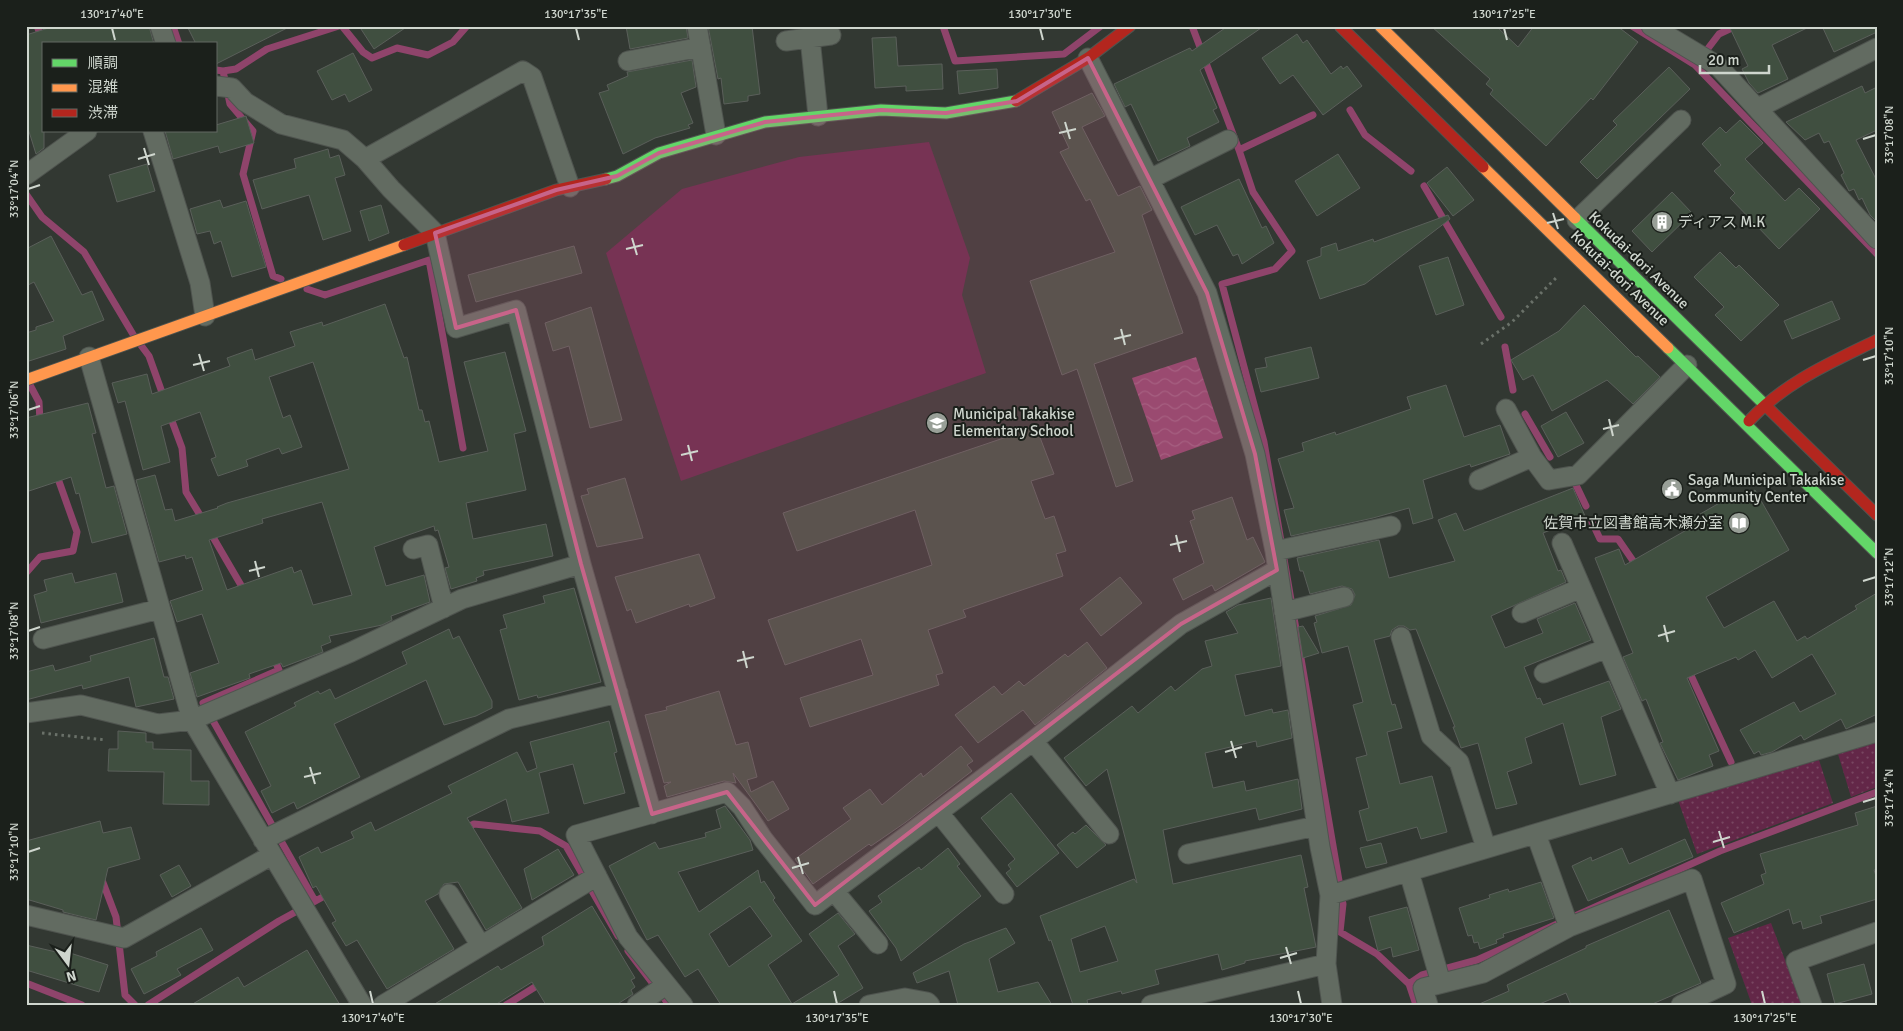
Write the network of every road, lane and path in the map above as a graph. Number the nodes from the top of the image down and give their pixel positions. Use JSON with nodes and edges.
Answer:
{"nodes":[{"id":1,"x":160,"y":26,"type":"edge"},
{"id":2,"x":697,"y":26,"type":"edge"},
{"id":3,"x":1130,"y":26,"type":"edge"},
{"id":4,"x":1340,"y":26,"type":"edge"},
{"id":5,"x":1380,"y":26,"type":"edge"},
{"id":6,"x":1651,"y":26,"type":"edge"},
{"id":7,"x":831,"y":35,"type":"dead end"},
{"id":8,"x":810,"y":38,"type":"junction"},
{"id":9,"x":786,"y":41,"type":"dead end"},
{"id":10,"x":165,"y":42,"type":"edge"},
{"id":11,"x":701,"y":47,"type":"junction"},
{"id":12,"x":1877,"y":48,"type":"edge"},
{"id":13,"x":1088,"y":58,"type":"junction"},
{"id":14,"x":628,"y":61,"type":"dead end"},
{"id":15,"x":223,"y":86,"type":"edge"},
{"id":16,"x":1758,"y":108,"type":"junction"},
{"id":17,"x":818,"y":116,"type":"junction"},
{"id":18,"x":1681,"y":120,"type":"dead end"},
{"id":19,"x":86,"y":132,"type":"edge"},
{"id":20,"x":153,"y":132,"type":"edge"},
{"id":21,"x":716,"y":135,"type":"junction"},
{"id":22,"x":1228,"y":140,"type":"dead end"},
{"id":23,"x":365,"y":159,"type":"junction"},
{"id":24,"x":26,"y":175,"type":"edge"},
{"id":25,"x":1150,"y":179,"type":"junction"},
{"id":26,"x":570,"y":187,"type":"junction"},
{"id":27,"x":1869,"y":219,"type":"edge"},
{"id":28,"x":1577,"y":220,"type":"junction"},
{"id":29,"x":435,"y":233,"type":"junction"},
{"id":30,"x":1877,"y":239,"type":"edge"},
{"id":31,"x":1564,"y":271,"type":"dead end"},
{"id":32,"x":205,"y":316,"type":"junction"},
{"id":33,"x":1877,"y":340,"type":"edge"},
{"id":34,"x":1481,"y":344,"type":"dead end"},
{"id":35,"x":89,"y":357,"type":"junction"},
{"id":36,"x":1687,"y":365,"type":"junction"},
{"id":37,"x":29,"y":379,"type":"edge"},
{"id":38,"x":1764,"y":403,"type":"junction"},
{"id":39,"x":1506,"y":409,"type":"dead end"},
{"id":40,"x":1747,"y":424,"type":"junction"},
{"id":41,"x":1532,"y":457,"type":"junction"},
{"id":42,"x":1479,"y":480,"type":"dead end"},
{"id":43,"x":1877,"y":516,"type":"edge"},
{"id":44,"x":1391,"y":526,"type":"dead end"},
{"id":45,"x":1562,"y":543,"type":"dead end"},
{"id":46,"x":413,"y":548,"type":"dead end"},
{"id":47,"x":1877,"y":552,"type":"edge"},
{"id":48,"x":1281,"y":556,"type":"junction"},
{"id":49,"x":580,"y":564,"type":"junction"},
{"id":50,"x":1581,"y":588,"type":"junction"},
{"id":51,"x":1344,"y":597,"type":"dead end"},
{"id":52,"x":444,"y":608,"type":"junction"},
{"id":53,"x":159,"y":609,"type":"junction"},
{"id":54,"x":1284,"y":612,"type":"junction"},
{"id":55,"x":1522,"y":614,"type":"dead end"},
{"id":56,"x":1401,"y":637,"type":"dead end"},
{"id":57,"x":43,"y":639,"type":"dead end"},
{"id":58,"x":1607,"y":648,"type":"junction"},
{"id":59,"x":1544,"y":673,"type":"dead end"},
{"id":60,"x":618,"y":693,"type":"junction"},
{"id":61,"x":26,"y":713,"type":"edge"},
{"id":62,"x":203,"y":716,"type":"junction"},
{"id":63,"x":35,"y":732,"type":"dead end"},
{"id":64,"x":1877,"y":732,"type":"edge"},
{"id":65,"x":106,"y":740,"type":"dead end"},
{"id":66,"x":1033,"y":741,"type":"junction"},
{"id":67,"x":1670,"y":794,"type":"junction"},
{"id":68,"x":939,"y":813,"type":"junction"},
{"id":69,"x":652,"y":814,"type":"junction"},
{"id":70,"x":1316,"y":826,"type":"junction"},
{"id":71,"x":1109,"y":834,"type":"dead end"},
{"id":72,"x":1536,"y":834,"type":"junction"},
{"id":73,"x":273,"y":840,"type":"junction"},
{"id":74,"x":1486,"y":848,"type":"junction"},
{"id":75,"x":1188,"y":854,"type":"dead end"},
{"id":76,"x":1409,"y":872,"type":"junction"},
{"id":77,"x":590,"y":881,"type":"junction"},
{"id":78,"x":834,"y":891,"type":"junction"},
{"id":79,"x":1338,"y":893,"type":"junction"},
{"id":80,"x":449,"y":894,"type":"dead end"},
{"id":81,"x":1004,"y":894,"type":"dead end"},
{"id":82,"x":26,"y":915,"type":"edge"},
{"id":83,"x":1566,"y":919,"type":"junction"},
{"id":84,"x":1877,"y":932,"type":"edge"},
{"id":85,"x":878,"y":944,"type":"dead end"},
{"id":86,"x":481,"y":946,"type":"junction"},
{"id":87,"x":1326,"y":964,"type":"junction"},
{"id":88,"x":1441,"y":983,"type":"junction"},
{"id":89,"x":653,"y":993,"type":"edge"},
{"id":90,"x":1172,"y":1002,"type":"edge"},
{"id":91,"x":362,"y":1005,"type":"edge"},
{"id":92,"x":383,"y":1005,"type":"edge"},
{"id":93,"x":683,"y":1005,"type":"edge"},
{"id":94,"x":869,"y":1005,"type":"edge"},
{"id":95,"x":930,"y":1005,"type":"edge"},
{"id":96,"x":1151,"y":1005,"type":"edge"},
{"id":97,"x":1332,"y":1005,"type":"edge"},
{"id":98,"x":1428,"y":1005,"type":"edge"},
{"id":99,"x":1681,"y":1005,"type":"edge"},
{"id":100,"x":1812,"y":1005,"type":"edge"}],
"edges":[{"from":1,"to":10,"type":"street"},
{"from":2,"to":11,"type":"street"},
{"from":3,"to":13,"type":"main road"},
{"from":4,"to":36,"type":"main road","name":"Kokutai-dori Avenue"},
{"from":5,"to":28,"type":"main road","name":"Kokudai-dori Avenue"},
{"from":6,"to":16,"type":"street"},
{"from":7,"to":8,"type":"street"},
{"from":8,"to":9,"type":"street"},
{"from":8,"to":17,"type":"street"},
{"from":11,"to":14,"type":"street"},
{"from":11,"to":21,"type":"street"},
{"from":12,"to":16,"type":"street"},
{"from":13,"to":17,"type":"main road"},
{"from":13,"to":25,"type":"street"},
{"from":15,"to":23,"type":"street"},
{"from":16,"to":27,"type":"street"},
{"from":17,"to":21,"type":"main road"},
{"from":18,"to":28,"type":"street"},
{"from":19,"to":24,"type":"street"},
{"from":20,"to":32,"type":"street"},
{"from":21,"to":26,"type":"main road"},
{"from":22,"to":25,"type":"street"},
{"from":23,"to":26,"type":"street"},
{"from":23,"to":29,"type":"street"},
{"from":25,"to":48,"type":"street"},
{"from":26,"to":29,"type":"main road"},
{"from":27,"to":30,"type":"street"},
{"from":28,"to":38,"type":"main road","name":"Kokudai-dori Avenue"},
{"from":29,"to":32,"type":"main road"},
{"from":29,"to":49,"type":"street"},
{"from":31,"to":34,"type":"path"},
{"from":32,"to":35,"type":"main road"},
{"from":33,"to":38,"type":"main road"},
{"from":35,"to":37,"type":"main road"},
{"from":35,"to":53,"type":"street"},
{"from":36,"to":40,"type":"main road","name":"Kokutai-dori Avenue"},
{"from":36,"to":41,"type":"street"},
{"from":38,"to":40,"type":"main road"},
{"from":38,"to":43,"type":"main road","name":"Kokudai-dori Avenue"},
{"from":39,"to":41,"type":"street"},
{"from":40,"to":47,"type":"main road","name":"Kokutai-dori Avenue"},
{"from":41,"to":42,"type":"street"},
{"from":44,"to":48,"type":"street"},
{"from":45,"to":50,"type":"street"},
{"from":46,"to":52,"type":"street"},
{"from":48,"to":54,"type":"street"},
{"from":48,"to":66,"type":"street"},
{"from":49,"to":52,"type":"street"},
{"from":49,"to":60,"type":"street"},
{"from":50,"to":55,"type":"street"},
{"from":50,"to":58,"type":"street"},
{"from":51,"to":54,"type":"street"},
{"from":52,"to":62,"type":"street"},
{"from":53,"to":57,"type":"street"},
{"from":53,"to":62,"type":"street"},
{"from":54,"to":70,"type":"street"},
{"from":56,"to":74,"type":"street"},
{"from":58,"to":59,"type":"street"},
{"from":58,"to":67,"type":"street"},
{"from":60,"to":69,"type":"street"},
{"from":60,"to":73,"type":"street"},
{"from":61,"to":62,"type":"street"},
{"from":62,"to":73,"type":"street"},
{"from":63,"to":65,"type":"path"},
{"from":64,"to":67,"type":"street"},
{"from":66,"to":68,"type":"street"},
{"from":66,"to":71,"type":"street"},
{"from":67,"to":72,"type":"street"},
{"from":68,"to":78,"type":"street"},
{"from":68,"to":81,"type":"street"},
{"from":69,"to":77,"type":"street"},
{"from":69,"to":78,"type":"street"},
{"from":70,"to":75,"type":"street"},
{"from":70,"to":79,"type":"street"},
{"from":72,"to":74,"type":"street"},
{"from":72,"to":83,"type":"street"},
{"from":73,"to":82,"type":"street"},
{"from":73,"to":91,"type":"street"},
{"from":74,"to":76,"type":"street"},
{"from":76,"to":79,"type":"street"},
{"from":76,"to":88,"type":"street"},
{"from":77,"to":86,"type":"street"},
{"from":77,"to":89,"type":"street"},
{"from":78,"to":85,"type":"street"},
{"from":79,"to":87,"type":"street"},
{"from":80,"to":86,"type":"street"},
{"from":83,"to":88,"type":"street"},
{"from":83,"to":99,"type":"street"},
{"from":84,"to":100,"type":"street"},
{"from":86,"to":92,"type":"street"},
{"from":87,"to":90,"type":"street"},
{"from":87,"to":97,"type":"street"},
{"from":88,"to":98,"type":"street"},
{"from":89,"to":93,"type":"street"},
{"from":90,"to":96,"type":"street"},
{"from":94,"to":95,"type":"street"}]}
